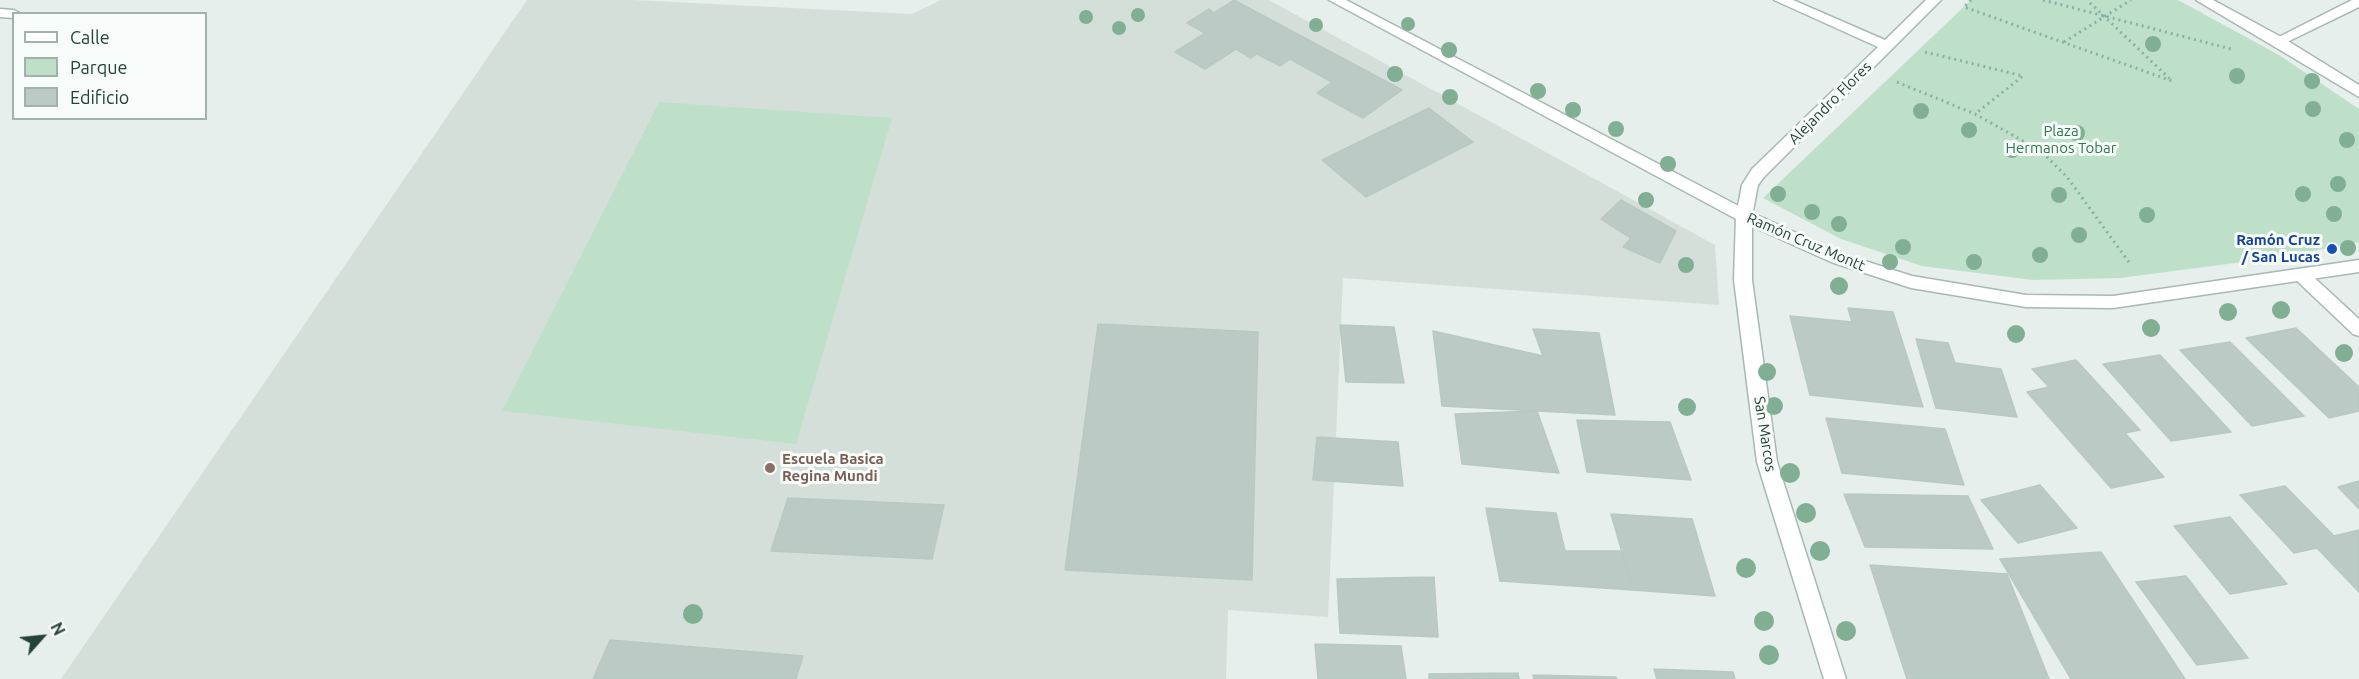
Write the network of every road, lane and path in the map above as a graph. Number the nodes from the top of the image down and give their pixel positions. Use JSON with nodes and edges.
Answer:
{"nodes":[{"id":1,"x":1336,"y":0,"type":"edge"},
{"id":2,"x":1781,"y":0,"type":"edge"},
{"id":3,"x":1934,"y":0,"type":"edge"},
{"id":4,"x":1971,"y":0,"type":"edge"},
{"id":5,"x":2043,"y":0,"type":"edge"},
{"id":6,"x":2087,"y":0,"type":"edge"},
{"id":7,"x":2131,"y":0,"type":"edge"},
{"id":8,"x":2203,"y":0,"type":"edge"},
{"id":9,"x":2359,"y":2,"type":"edge"},
{"id":10,"x":2105,"y":16,"type":"junction"},
{"id":11,"x":2278,"y":41,"type":"junction"},
{"id":12,"x":2063,"y":42,"type":"junction"},
{"id":13,"x":1887,"y":46,"type":"junction"},
{"id":14,"x":2240,"y":51,"type":"dead end"},
{"id":15,"x":1924,"y":52,"type":"dead end"},
{"id":16,"x":1897,"y":82,"type":"dead end"},
{"id":17,"x":2359,"y":92,"type":"edge"},
{"id":18,"x":1975,"y":114,"type":"junction"},
{"id":19,"x":1744,"y":216,"type":"junction"},
{"id":20,"x":2131,"y":265,"type":"dead end"},
{"id":21,"x":2359,"y":266,"type":"edge"},
{"id":22,"x":2301,"y":276,"type":"junction"},
{"id":23,"x":2359,"y":329,"type":"edge"},
{"id":24,"x":1835,"y":679,"type":"edge"}],
"edges":[{"from":1,"to":19,"type":"street","name":"Ramón Cruz Montt"},
{"from":2,"to":13,"type":"street"},
{"from":3,"to":13,"type":"street","name":"Alejandro Flores"},
{"from":4,"to":12,"type":"path"},
{"from":5,"to":10,"type":"path"},
{"from":6,"to":10,"type":"path"},
{"from":7,"to":10,"type":"path"},
{"from":8,"to":11,"type":"street"},
{"from":9,"to":11,"type":"street"},
{"from":10,"to":12,"type":"path"},
{"from":10,"to":12,"type":"path"},
{"from":10,"to":14,"type":"path"},
{"from":11,"to":17,"type":"street"},
{"from":13,"to":19,"type":"street","name":"Alejandro Flores"},
{"from":15,"to":18,"type":"path"},
{"from":16,"to":18,"type":"path"},
{"from":18,"to":20,"type":"path"},
{"from":19,"to":22,"type":"street","name":"Ramón Cruz Montt"},
{"from":19,"to":24,"type":"street","name":"San Marcos"},
{"from":21,"to":22,"type":"street","name":"Ramón Cruz Montt"},
{"from":22,"to":23,"type":"street"}]}
